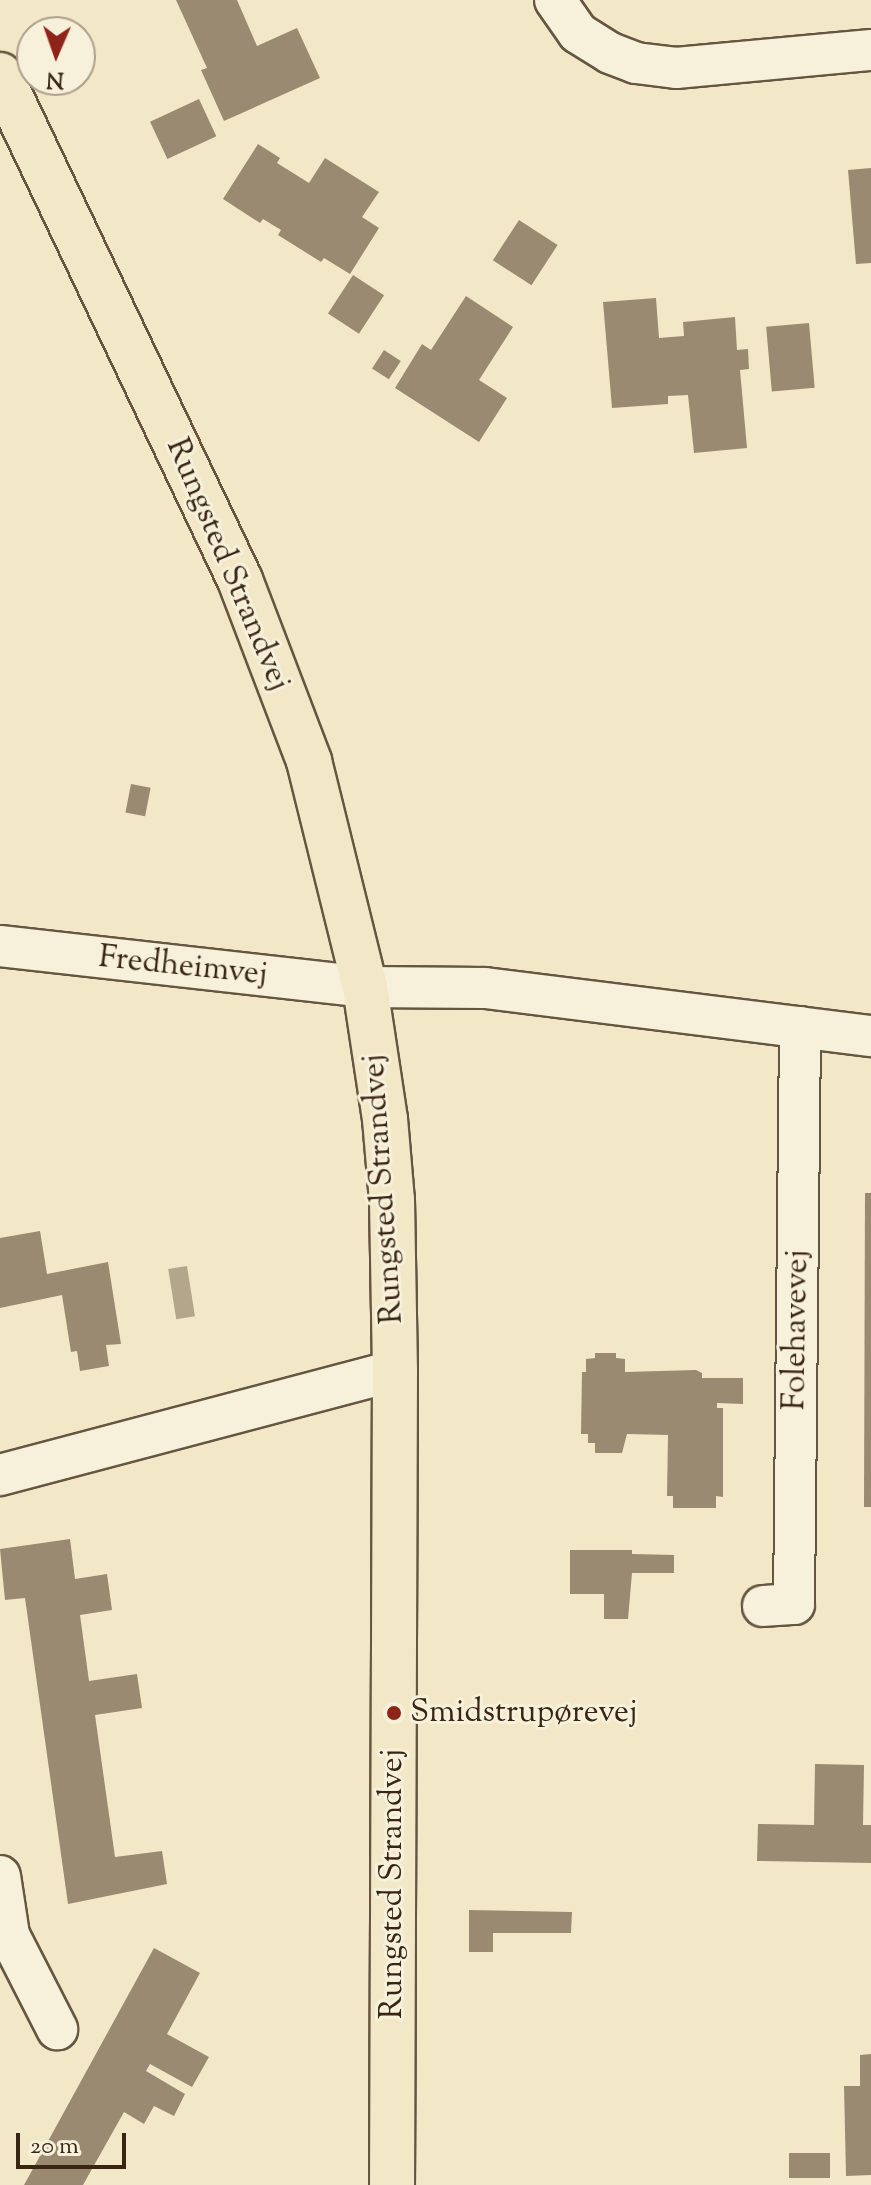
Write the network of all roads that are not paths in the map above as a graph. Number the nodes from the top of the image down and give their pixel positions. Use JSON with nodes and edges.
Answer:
{"nodes":[{"id":1,"x":555,"y":0,"type":"edge"},
{"id":2,"x":871,"y":50,"type":"edge"},
{"id":3,"x":0,"y":75,"type":"edge"},
{"id":4,"x":0,"y":946,"type":"edge"},
{"id":5,"x":365,"y":987,"type":"junction"},
{"id":6,"x":800,"y":1027,"type":"junction"},
{"id":7,"x":871,"y":1036,"type":"edge"},
{"id":8,"x":395,"y":1371,"type":"junction"},
{"id":9,"x":0,"y":1475,"type":"edge"},
{"id":10,"x":763,"y":1606,"type":"dead end"},
{"id":11,"x":0,"y":1876,"type":"edge"},
{"id":12,"x":57,"y":2029,"type":"dead end"},
{"id":13,"x":392,"y":2185,"type":"edge"}],
"edges":[{"from":1,"to":2,"type":"street"},
{"from":3,"to":5,"type":"main road","name":"Rungsted Strandvej"},
{"from":4,"to":5,"type":"street","name":"Fredheimvej"},
{"from":5,"to":6,"type":"street"},
{"from":5,"to":8,"type":"main road","name":"Rungsted Strandvej"},
{"from":6,"to":7,"type":"street"},
{"from":6,"to":10,"type":"street","name":"Folehavevej"},
{"from":8,"to":9,"type":"street"},
{"from":8,"to":13,"type":"main road","name":"Rungsted Strandvej"},
{"from":11,"to":12,"type":"street"}]}
